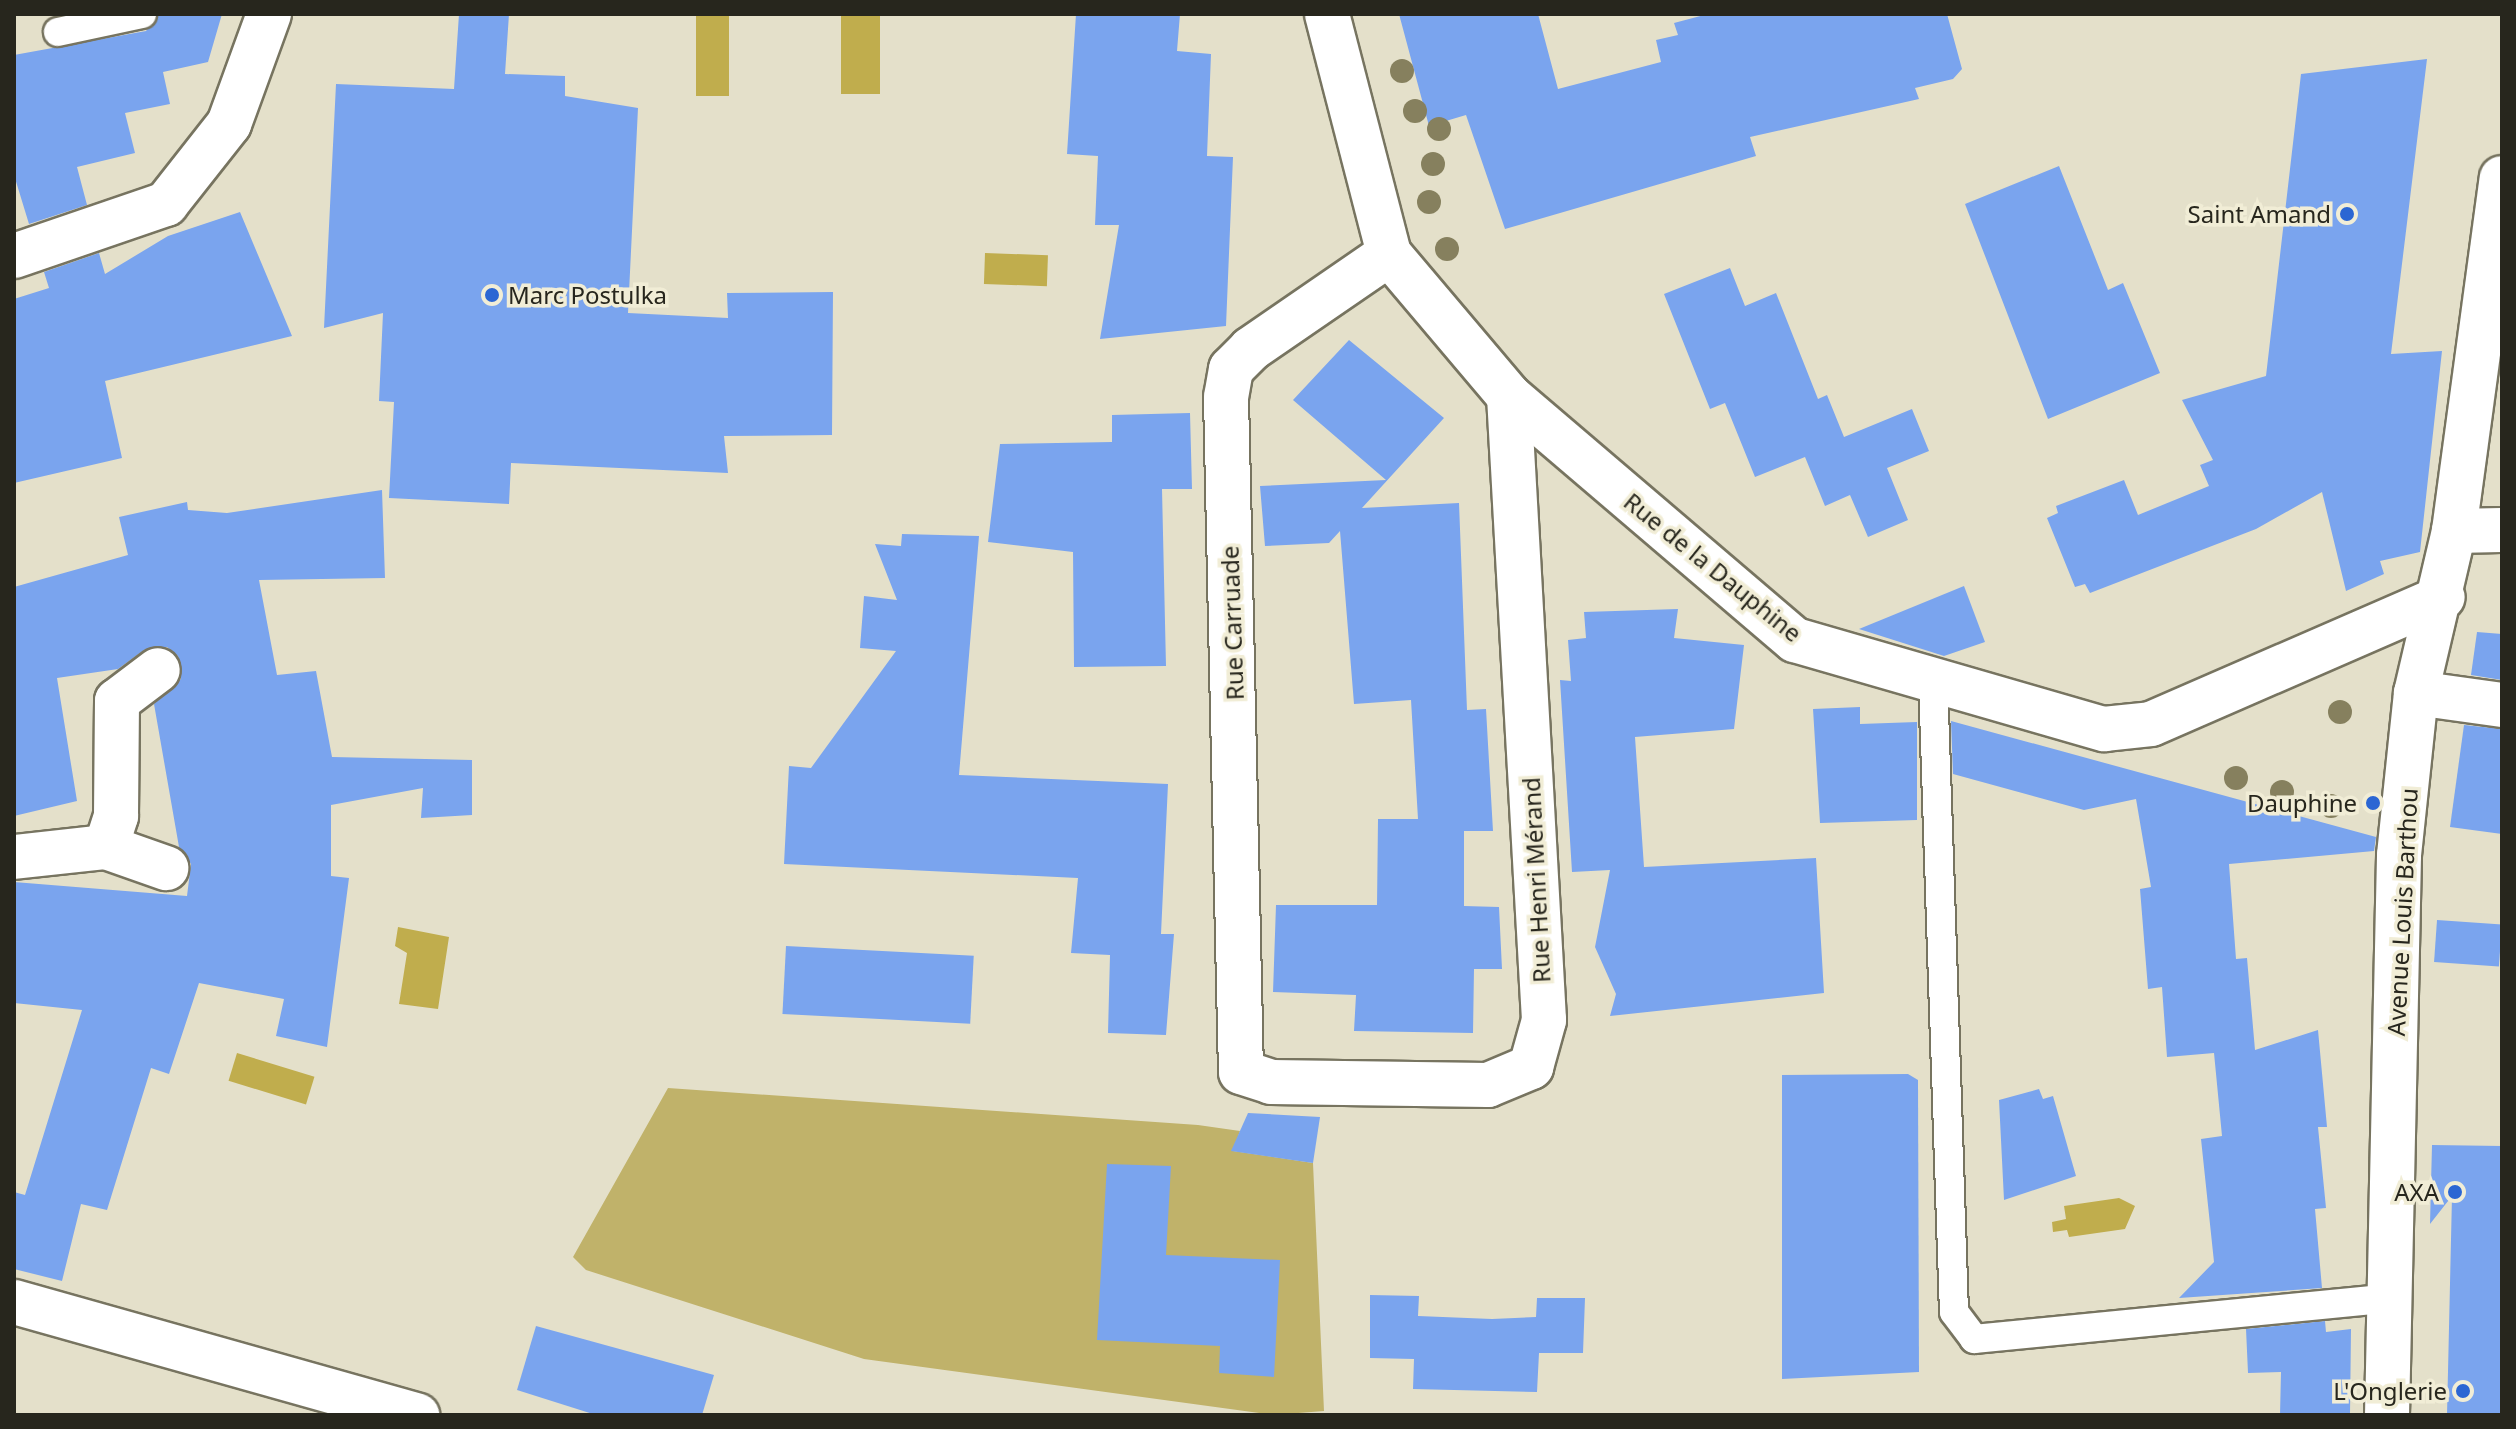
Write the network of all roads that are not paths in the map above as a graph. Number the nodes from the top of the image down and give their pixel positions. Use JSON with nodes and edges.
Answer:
{"nodes":[{"id":1,"x":142,"y":14,"type":"edge"},
{"id":2,"x":269,"y":14,"type":"edge"},
{"id":3,"x":1327,"y":14,"type":"edge"},
{"id":4,"x":58,"y":32,"type":"dead end"},
{"id":5,"x":2502,"y":178,"type":"edge"},
{"id":6,"x":16,"y":247,"type":"edge"},
{"id":7,"x":1389,"y":254,"type":"junction"},
{"id":8,"x":1509,"y":396,"type":"junction"},
{"id":9,"x":2502,"y":530,"type":"edge"},
{"id":10,"x":2454,"y":531,"type":"junction"},
{"id":11,"x":2443,"y":597,"type":"junction"},
{"id":12,"x":158,"y":670,"type":"dead end"},
{"id":13,"x":1933,"y":680,"type":"junction"},
{"id":14,"x":2416,"y":693,"type":"junction"},
{"id":15,"x":2502,"y":705,"type":"edge"},
{"id":16,"x":106,"y":847,"type":"junction"},
{"id":17,"x":14,"y":857,"type":"edge"},
{"id":18,"x":166,"y":868,"type":"dead end"},
{"id":19,"x":1241,"y":1072,"type":"joint"},
{"id":20,"x":2390,"y":1298,"type":"junction"},
{"id":21,"x":14,"y":1302,"type":"edge"},
{"id":22,"x":417,"y":1415,"type":"edge"},
{"id":23,"x":2387,"y":1415,"type":"edge"}],
"edges":[{"from":1,"to":4,"type":"lane"},
{"from":2,"to":6,"type":"street"},
{"from":3,"to":7,"type":"street","name":"Rue de la Dauphine"},
{"from":5,"to":10,"type":"street","name":"Avenue Louis Barthou"},
{"from":7,"to":8,"type":"street","name":"Rue de la Dauphine"},
{"from":7,"to":19,"type":"street","name":"Rue Carruade"},
{"from":8,"to":13,"type":"street","name":"Rue de la Dauphine"},
{"from":8,"to":19,"type":"street","name":"Rue Henri Mérand"},
{"from":9,"to":10,"type":"street"},
{"from":10,"to":11,"type":"street","name":"Avenue Louis Barthou"},
{"from":11,"to":13,"type":"street","name":"Rue de la Dauphine"},
{"from":11,"to":14,"type":"street","name":"Avenue Louis Barthou"},
{"from":12,"to":16,"type":"street"},
{"from":13,"to":20,"type":"lane"},
{"from":14,"to":15,"type":"street"},
{"from":14,"to":20,"type":"street","name":"Avenue Louis Barthou"},
{"from":16,"to":17,"type":"street"},
{"from":16,"to":18,"type":"street"},
{"from":20,"to":23,"type":"street","name":"Avenue Louis Barthou"},
{"from":21,"to":22,"type":"street"}]}
